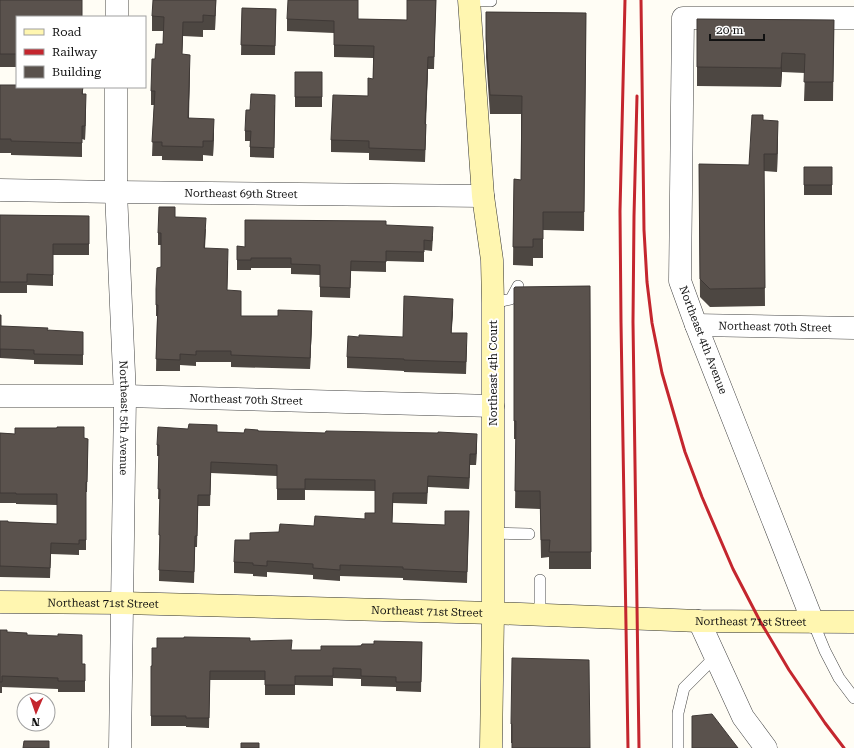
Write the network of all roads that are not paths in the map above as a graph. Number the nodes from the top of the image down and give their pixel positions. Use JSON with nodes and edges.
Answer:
{"nodes":[{"id":1,"x":117,"y":0,"type":"edge"},
{"id":2,"x":469,"y":0,"type":"edge"},
{"id":3,"x":491,"y":1,"type":"dead end"},
{"id":4,"x":117,"y":16,"type":"edge"},
{"id":5,"x":854,"y":18,"type":"edge"},
{"id":6,"x":116,"y":88,"type":"edge"},
{"id":7,"x":0,"y":190,"type":"edge"},
{"id":8,"x":116,"y":192,"type":"junction"},
{"id":9,"x":483,"y":196,"type":"junction"},
{"id":10,"x":518,"y":286,"type":"edge"},
{"id":11,"x":493,"y":303,"type":"junction"},
{"id":12,"x":696,"y":325,"type":"junction"},
{"id":13,"x":854,"y":328,"type":"edge"},
{"id":14,"x":0,"y":396,"type":"edge"},
{"id":15,"x":125,"y":396,"type":"junction"},
{"id":16,"x":493,"y":406,"type":"junction"},
{"id":17,"x":493,"y":533,"type":"junction"},
{"id":18,"x":529,"y":534,"type":"dead end"},
{"id":19,"x":540,"y":580,"type":"dead end"},
{"id":20,"x":0,"y":602,"type":"edge"},
{"id":21,"x":122,"y":603,"type":"junction"},
{"id":22,"x":493,"y":613,"type":"junction"},
{"id":23,"x":540,"y":615,"type":"junction"},
{"id":24,"x":699,"y":620,"type":"junction"},
{"id":25,"x":813,"y":622,"type":"junction"},
{"id":26,"x":854,"y":622,"type":"edge"},
{"id":27,"x":716,"y":656,"type":"junction"},
{"id":28,"x":854,"y":698,"type":"edge"},
{"id":29,"x":120,"y":748,"type":"edge"},
{"id":30,"x":491,"y":748,"type":"edge"},
{"id":31,"x":678,"y":748,"type":"edge"},
{"id":32,"x":766,"y":748,"type":"edge"}],
"edges":[{"from":1,"to":4,"type":"street"},
{"from":2,"to":3,"type":"lane"},
{"from":2,"to":9,"type":"street","name":"Northeast 4th Court"},
{"from":5,"to":12,"type":"street","name":"Northeast 4th Avenue"},
{"from":6,"to":8,"type":"street","name":"Northeast 5th Avenue"},
{"from":7,"to":8,"type":"street","name":"Northeast 69th Street"},
{"from":8,"to":9,"type":"street","name":"Northeast 69th Street"},
{"from":8,"to":15,"type":"street","name":"Northeast 5th Avenue"},
{"from":9,"to":11,"type":"street","name":"Northeast 4th Court"},
{"from":10,"to":11,"type":"lane"},
{"from":11,"to":16,"type":"street","name":"Northeast 4th Court"},
{"from":12,"to":13,"type":"street","name":"Northeast 70th Street"},
{"from":12,"to":25,"type":"street","name":"Northeast 4th Avenue"},
{"from":14,"to":15,"type":"street","name":"Northeast 70th Street"},
{"from":15,"to":16,"type":"street","name":"Northeast 70th Street"},
{"from":15,"to":21,"type":"street","name":"Northeast 5th Avenue"},
{"from":16,"to":17,"type":"street","name":"Northeast 4th Court"},
{"from":17,"to":18,"type":"lane"},
{"from":17,"to":22,"type":"street","name":"Northeast 4th Court"},
{"from":19,"to":23,"type":"lane"},
{"from":20,"to":21,"type":"street","name":"Northeast 71st Street"},
{"from":21,"to":22,"type":"street","name":"Northeast 71st Street"},
{"from":21,"to":29,"type":"street","name":"Northeast 5th Avenue"},
{"from":22,"to":23,"type":"street","name":"Northeast 71st Street"},
{"from":22,"to":30,"type":"street","name":"Northeast 4th Court"},
{"from":23,"to":24,"type":"street","name":"Northeast 71st Street"},
{"from":24,"to":25,"type":"street","name":"Northeast 71st Street"},
{"from":24,"to":27,"type":"street"},
{"from":25,"to":26,"type":"street","name":"Northeast 71st Street"},
{"from":25,"to":28,"type":"lane"},
{"from":27,"to":31,"type":"lane"},
{"from":27,"to":32,"type":"street"}]}
